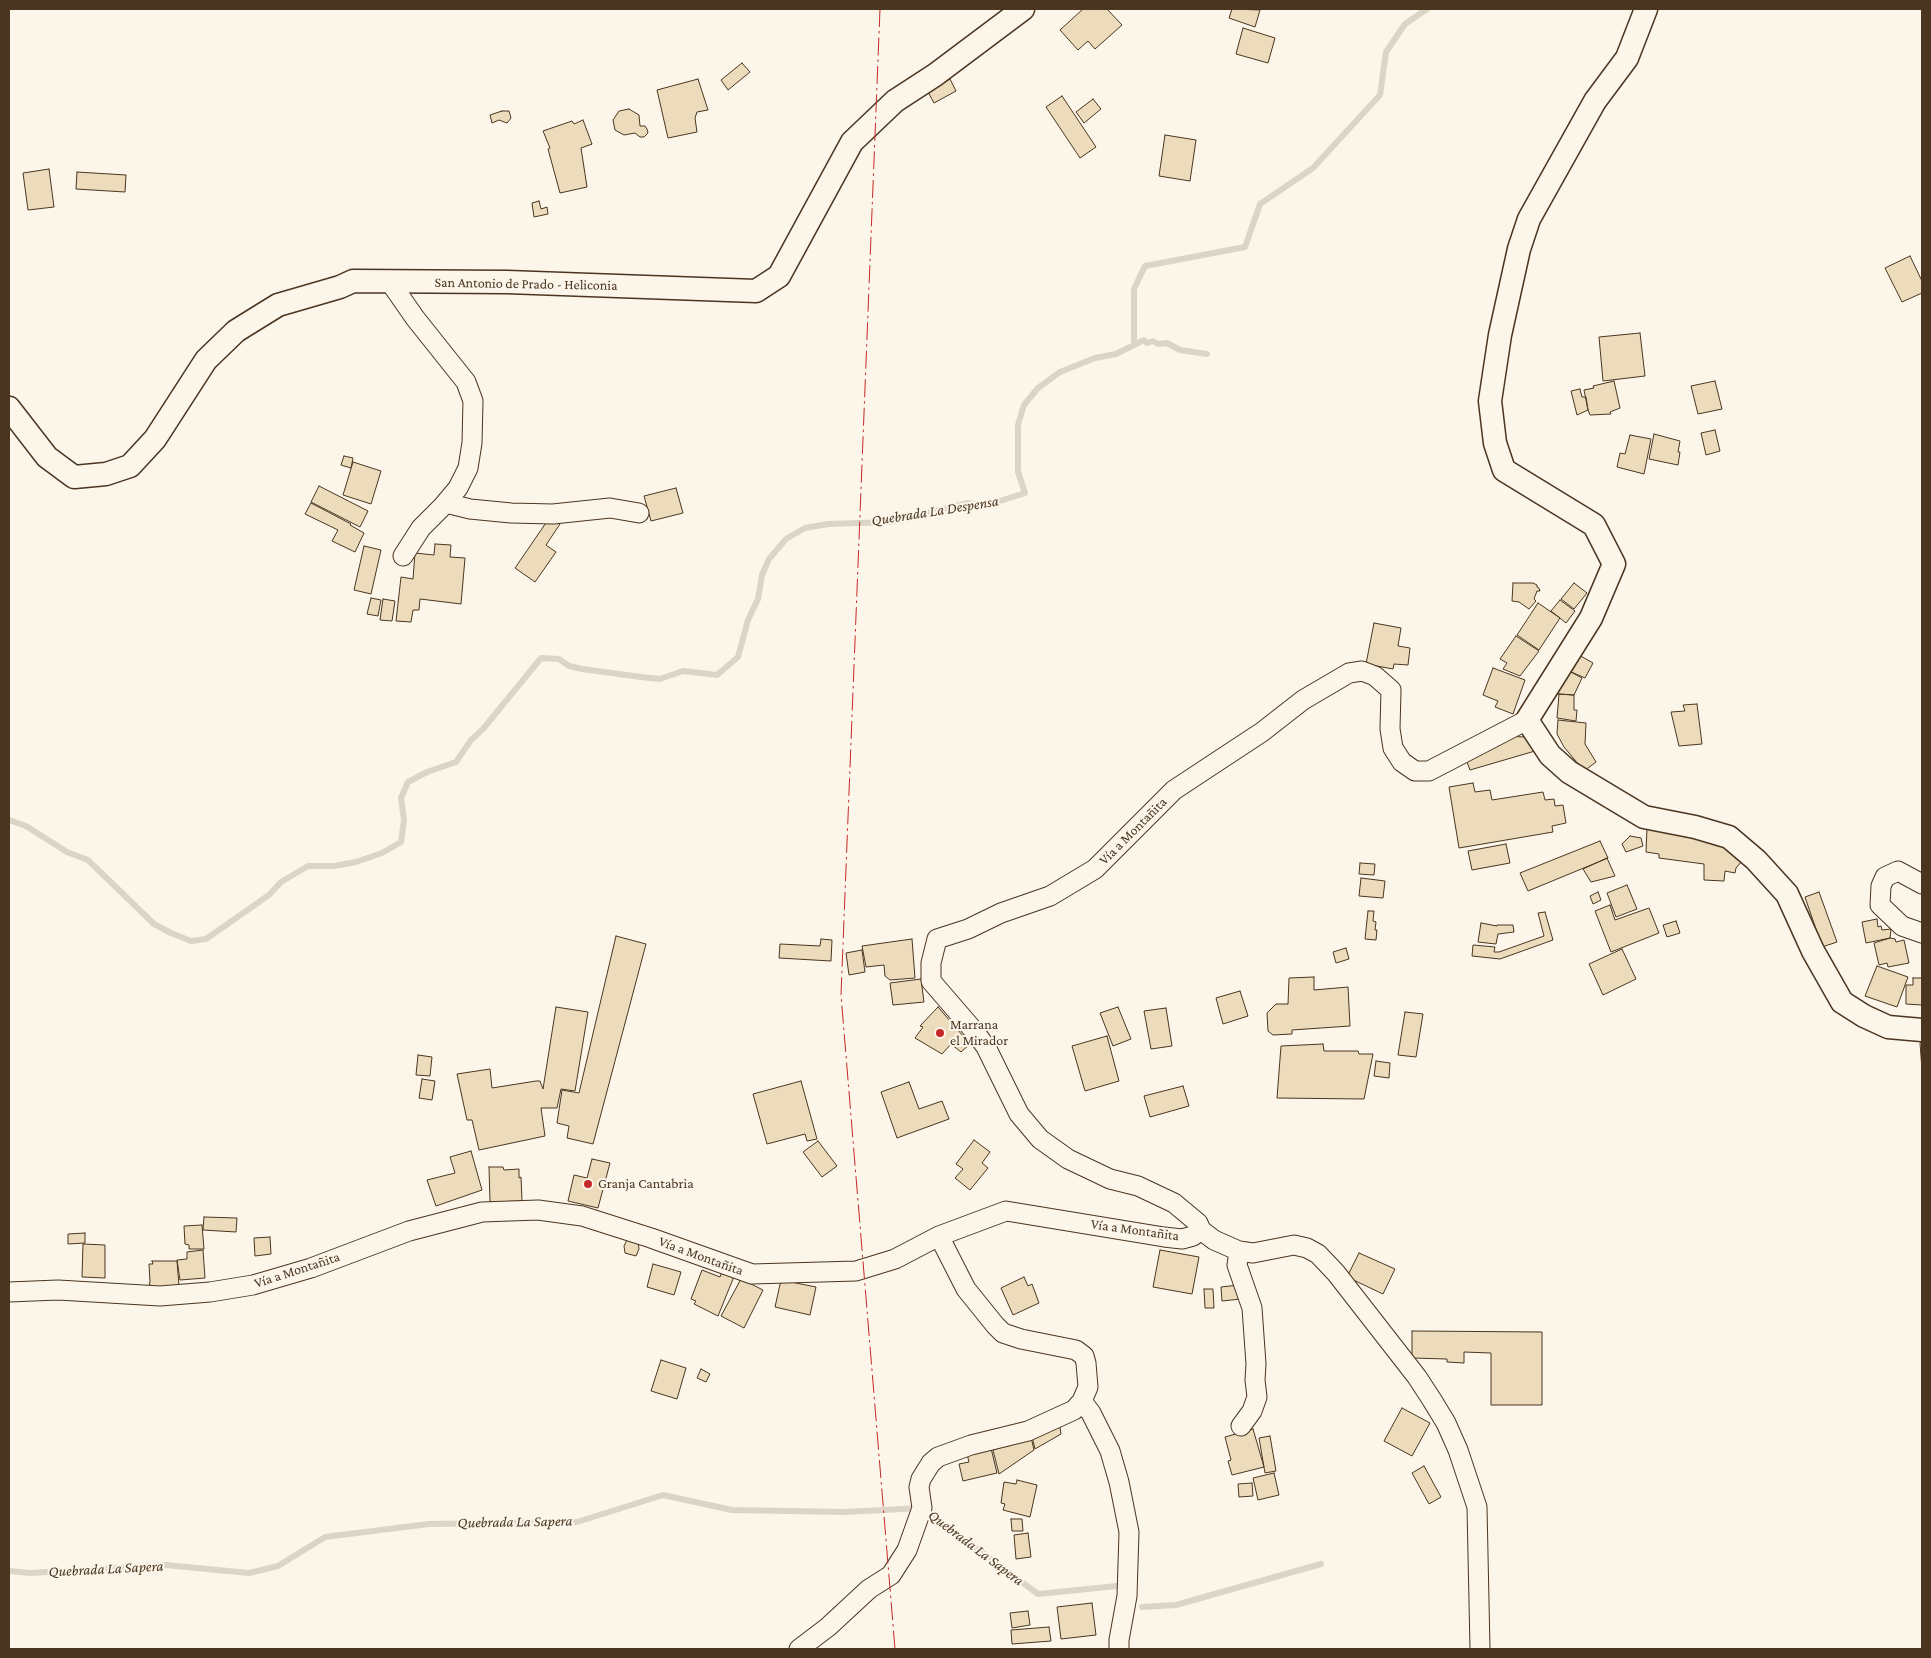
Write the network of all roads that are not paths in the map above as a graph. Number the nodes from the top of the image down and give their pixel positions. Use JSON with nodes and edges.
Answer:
{"nodes":[{"id":1,"x":1023,"y":9,"type":"edge"},
{"id":2,"x":1646,"y":9,"type":"edge"},
{"id":3,"x":390,"y":282,"type":"junction"},
{"id":4,"x":9,"y":408,"type":"edge"},
{"id":5,"x":446,"y":503,"type":"junction"},
{"id":6,"x":639,"y":513,"type":"dead end"},
{"id":7,"x":403,"y":556,"type":"dead end"},
{"id":8,"x":1527,"y":720,"type":"junction"},
{"id":9,"x":1922,"y":884,"type":"edge"},
{"id":10,"x":1922,"y":933,"type":"edge"},
{"id":11,"x":1922,"y":1030,"type":"edge"},
{"id":12,"x":1201,"y":1230,"type":"junction"},
{"id":13,"x":939,"y":1236,"type":"junction"},
{"id":14,"x":1239,"y":1251,"type":"junction"},
{"id":15,"x":9,"y":1292,"type":"edge"},
{"id":16,"x":1082,"y":1401,"type":"junction"},
{"id":17,"x":1241,"y":1426,"type":"dead end"},
{"id":18,"x":799,"y":1649,"type":"edge"},
{"id":19,"x":1119,"y":1649,"type":"edge"},
{"id":20,"x":1480,"y":1649,"type":"edge"}],
"edges":[{"from":1,"to":3,"type":"street","name":"San Antonio de Prado - Heliconia"},
{"from":2,"to":8,"type":"street"},
{"from":3,"to":4,"type":"street","name":"San Antonio de Prado - Heliconia"},
{"from":3,"to":5,"type":"street"},
{"from":5,"to":6,"type":"street"},
{"from":5,"to":7,"type":"street"},
{"from":8,"to":11,"type":"street"},
{"from":8,"to":12,"type":"street","name":"Vía a Montañita"},
{"from":9,"to":10,"type":"street"},
{"from":12,"to":13,"type":"street","name":"Vía a Montañita"},
{"from":12,"to":14,"type":"street"},
{"from":13,"to":15,"type":"street","name":"Vía a Montañita"},
{"from":13,"to":16,"type":"street"},
{"from":14,"to":17,"type":"street"},
{"from":14,"to":20,"type":"street"},
{"from":16,"to":18,"type":"street"},
{"from":16,"to":19,"type":"street"}]}
